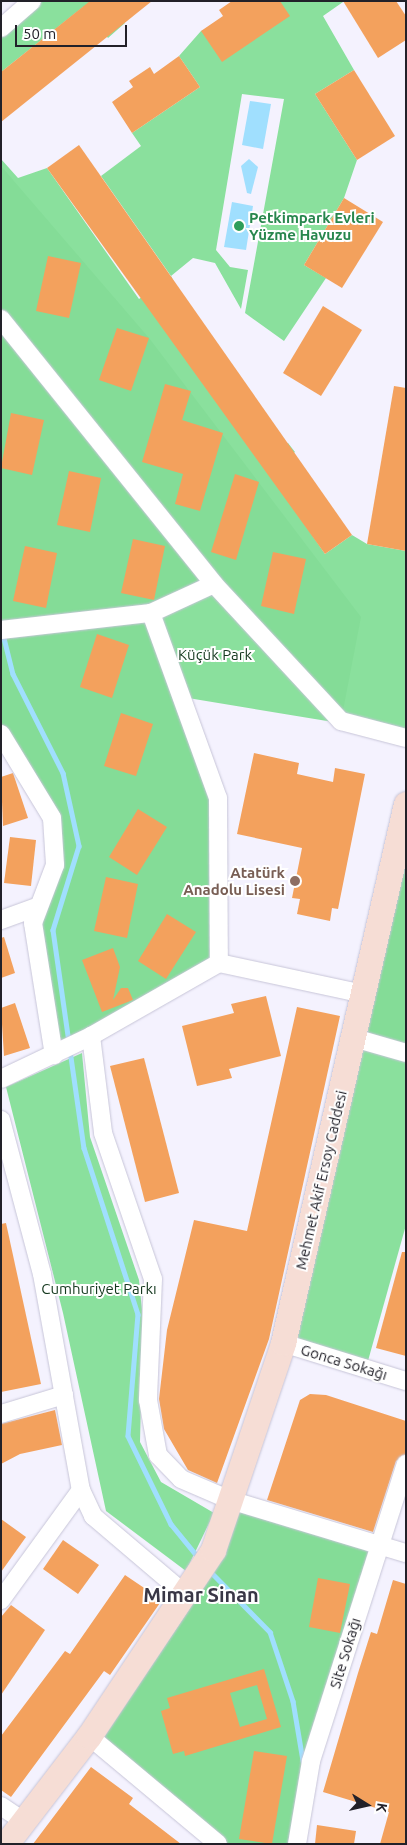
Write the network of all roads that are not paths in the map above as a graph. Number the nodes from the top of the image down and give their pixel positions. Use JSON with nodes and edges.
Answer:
{"nodes":[{"id":1,"x":32,"y":1,"type":"edge"},
{"id":2,"x":1,"y":28,"type":"edge"},
{"id":3,"x":1,"y":319,"type":"edge"},
{"id":4,"x":214,"y":584,"type":"junction"},
{"id":5,"x":151,"y":613,"type":"junction"},
{"id":6,"x":8,"y":629,"type":"edge"},
{"id":7,"x":1,"y":734,"type":"edge"},
{"id":8,"x":406,"y":738,"type":"edge"},
{"id":9,"x":8,"y":757,"type":"edge"},
{"id":10,"x":406,"y":804,"type":"edge"},
{"id":11,"x":400,"y":864,"type":"edge"},
{"id":12,"x":37,"y":906,"type":"junction"},
{"id":13,"x":1,"y":920,"type":"edge"},
{"id":14,"x":219,"y":963,"type":"junction"},
{"id":15,"x":364,"y":994,"type":"junction"},
{"id":16,"x":91,"y":1036,"type":"junction"},
{"id":17,"x":354,"y":1038,"type":"junction"},
{"id":18,"x":406,"y":1054,"type":"edge"},
{"id":19,"x":54,"y":1055,"type":"junction"},
{"id":20,"x":1,"y":1079,"type":"edge"},
{"id":21,"x":1,"y":1120,"type":"edge"},
{"id":22,"x":283,"y":1343,"type":"junction"},
{"id":23,"x":406,"y":1381,"type":"edge"},
{"id":24,"x":64,"y":1394,"type":"junction"},
{"id":25,"x":1,"y":1414,"type":"edge"},
{"id":26,"x":406,"y":1464,"type":"edge"},
{"id":27,"x":81,"y":1490,"type":"junction"},
{"id":28,"x":230,"y":1500,"type":"junction"},
{"id":29,"x":379,"y":1545,"type":"junction"},
{"id":30,"x":406,"y":1553,"type":"edge"},
{"id":31,"x":185,"y":1594,"type":"junction"},
{"id":32,"x":1,"y":1600,"type":"edge"},
{"id":33,"x":89,"y":1736,"type":"junction"},
{"id":34,"x":1,"y":1806,"type":"edge"},
{"id":35,"x":23,"y":1821,"type":"junction"},
{"id":36,"x":207,"y":1840,"type":"edge"},
{"id":37,"x":6,"y":1844,"type":"edge"},
{"id":38,"x":297,"y":1844,"type":"edge"}],
"edges":[{"from":1,"to":2,"type":"street"},
{"from":3,"to":4,"type":"street"},
{"from":4,"to":5,"type":"street"},
{"from":4,"to":8,"type":"street"},
{"from":5,"to":6,"type":"street"},
{"from":5,"to":14,"type":"street"},
{"from":7,"to":9,"type":"street"},
{"from":9,"to":12,"type":"street"},
{"from":10,"to":11,"type":"main road","name":"Mehmet Akif Ersoy Caddesi"},
{"from":11,"to":15,"type":"main road","name":"Mehmet Akif Ersoy Caddesi"},
{"from":12,"to":13,"type":"street"},
{"from":12,"to":19,"type":"street"},
{"from":14,"to":15,"type":"street"},
{"from":14,"to":16,"type":"street"},
{"from":15,"to":17,"type":"main road","name":"Mehmet Akif Ersoy Caddesi"},
{"from":16,"to":19,"type":"street"},
{"from":16,"to":28,"type":"street"},
{"from":17,"to":18,"type":"street"},
{"from":17,"to":22,"type":"main road","name":"Mehmet Akif Ersoy Caddesi"},
{"from":19,"to":20,"type":"street"},
{"from":21,"to":24,"type":"street"},
{"from":22,"to":23,"type":"street","name":"Gonca Sokağı"},
{"from":22,"to":28,"type":"main road","name":"Mehmet Akif Ersoy Caddesi"},
{"from":24,"to":25,"type":"street"},
{"from":24,"to":27,"type":"street"},
{"from":26,"to":29,"type":"street","name":"Site Sokağı"},
{"from":27,"to":31,"type":"street"},
{"from":27,"to":32,"type":"street"},
{"from":28,"to":29,"type":"street"},
{"from":28,"to":31,"type":"main road","name":"Mehmet Akif Ersoy Caddesi"},
{"from":29,"to":30,"type":"street"},
{"from":29,"to":38,"type":"street","name":"Site Sokağı"},
{"from":31,"to":33,"type":"main road","name":"Mehmet Akif Ersoy Caddesi"},
{"from":33,"to":35,"type":"main road","name":"Mehmet Akif Ersoy Caddesi"},
{"from":33,"to":36,"type":"street"},
{"from":34,"to":35,"type":"street"},
{"from":35,"to":37,"type":"main road","name":"Mehmet Akif Ersoy Caddesi"}]}
